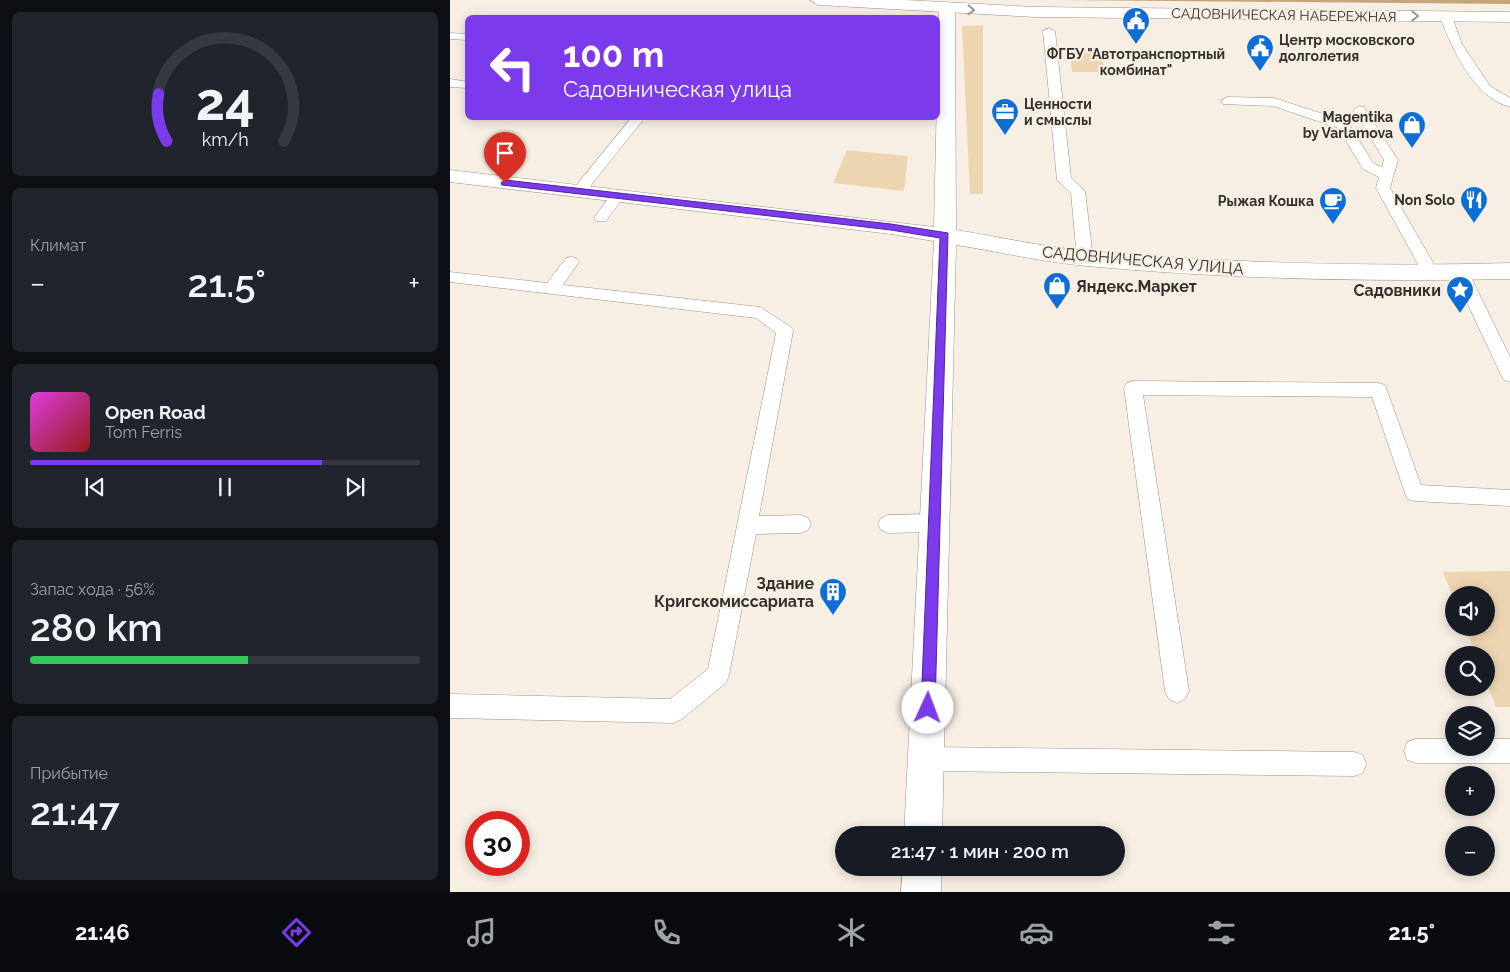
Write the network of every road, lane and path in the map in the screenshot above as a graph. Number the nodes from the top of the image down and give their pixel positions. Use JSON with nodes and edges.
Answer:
{"nodes":[{"id":1,"x":818,"y":0,"type":"edge"},
{"id":2,"x":947,"y":9,"type":"junction"},
{"id":3,"x":1446,"y":16,"type":"junction"},
{"id":4,"x":1510,"y":17,"type":"edge"},
{"id":5,"x":1049,"y":31,"type":"dead end"},
{"id":6,"x":450,"y":36,"type":"edge"},
{"id":7,"x":465,"y":37,"type":"edge"},
{"id":8,"x":450,"y":83,"type":"edge"},
{"id":9,"x":465,"y":85,"type":"dead end"},
{"id":10,"x":1227,"y":101,"type":"dead end"},
{"id":11,"x":1510,"y":103,"type":"edge"},
{"id":12,"x":1359,"y":110,"type":"dead end"},
{"id":13,"x":636,"y":120,"type":"dead end"},
{"id":14,"x":1387,"y":175,"type":"junction"},
{"id":15,"x":450,"y":176,"type":"edge"},
{"id":16,"x":579,"y":192,"type":"junction"},
{"id":17,"x":618,"y":196,"type":"junction"},
{"id":18,"x":601,"y":218,"type":"dead end"},
{"id":19,"x":945,"y":236,"type":"junction"},
{"id":20,"x":1086,"y":258,"type":"junction"},
{"id":21,"x":571,"y":262,"type":"dead end"},
{"id":22,"x":1510,"y":271,"type":"edge"},
{"id":23,"x":1461,"y":272,"type":"junction"},
{"id":24,"x":1431,"y":273,"type":"junction"},
{"id":25,"x":450,"y":277,"type":"edge"},
{"id":26,"x":551,"y":289,"type":"junction"},
{"id":27,"x":1510,"y":376,"type":"edge"},
{"id":28,"x":1510,"y":498,"type":"edge"},
{"id":29,"x":934,"y":523,"type":"junction"},
{"id":30,"x":747,"y":524,"type":"junction"},
{"id":31,"x":800,"y":524,"type":"dead end"},
{"id":32,"x":888,"y":524,"type":"dead end"},
{"id":33,"x":1177,"y":691,"type":"dead end"},
{"id":34,"x":450,"y":706,"type":"edge"},
{"id":35,"x":1416,"y":751,"type":"dead end"},
{"id":36,"x":1510,"y":751,"type":"edge"},
{"id":37,"x":926,"y":759,"type":"junction"},
{"id":38,"x":1354,"y":764,"type":"dead end"},
{"id":39,"x":923,"y":826,"type":"edge"},
{"id":40,"x":922,"y":876,"type":"edge"},
{"id":41,"x":921,"y":892,"type":"edge"}],
"edges":[{"from":1,"to":2,"type":"street","name":"САДОВНИЧЕСКАЯ НАБЕРЕЖНАЯ"},
{"from":2,"to":3,"type":"street","name":"САДОВНИЧЕСКАЯ НАБЕРЕЖНАЯ","one_way":true},
{"from":2,"to":19,"type":"street"},
{"from":3,"to":4,"type":"street","name":"САДОВНИЧЕСКАЯ НАБЕРЕЖНАЯ"},
{"from":3,"to":11,"type":"lane"},
{"from":5,"to":20,"type":"lane"},
{"from":6,"to":7,"type":"lane"},
{"from":8,"to":9,"type":"lane"},
{"from":10,"to":14,"type":"lane"},
{"from":12,"to":14,"type":"lane"},
{"from":13,"to":16,"type":"lane"},
{"from":14,"to":24,"type":"lane"},
{"from":15,"to":16,"type":"street","name":"САДОВНИЧЕСКАЯ УЛИЦА"},
{"from":16,"to":17,"type":"street","name":"САДОВНИЧЕСКАЯ УЛИЦА"},
{"from":17,"to":18,"type":"lane"},
{"from":17,"to":19,"type":"street","name":"САДОВНИЧЕСКАЯ УЛИЦА"},
{"from":19,"to":20,"type":"street","name":"САДОВНИЧЕСКАЯ УЛИЦА"},
{"from":19,"to":29,"type":"street"},
{"from":20,"to":24,"type":"street","name":"САДОВНИЧЕСКАЯ УЛИЦА"},
{"from":21,"to":26,"type":"lane"},
{"from":22,"to":23,"type":"street","name":"САДОВНИЧЕСКАЯ УЛИЦА"},
{"from":23,"to":24,"type":"street","name":"САДОВНИЧЕСКАЯ УЛИЦА"},
{"from":23,"to":27,"type":"lane"},
{"from":25,"to":26,"type":"lane"},
{"from":26,"to":30,"type":"lane"},
{"from":28,"to":33,"type":"lane"},
{"from":29,"to":32,"type":"lane"},
{"from":29,"to":37,"type":"street"},
{"from":30,"to":31,"type":"lane"},
{"from":30,"to":34,"type":"lane"},
{"from":35,"to":36,"type":"lane"},
{"from":37,"to":38,"type":"lane"},
{"from":37,"to":39,"type":"street"},
{"from":40,"to":41,"type":"street"}]}
